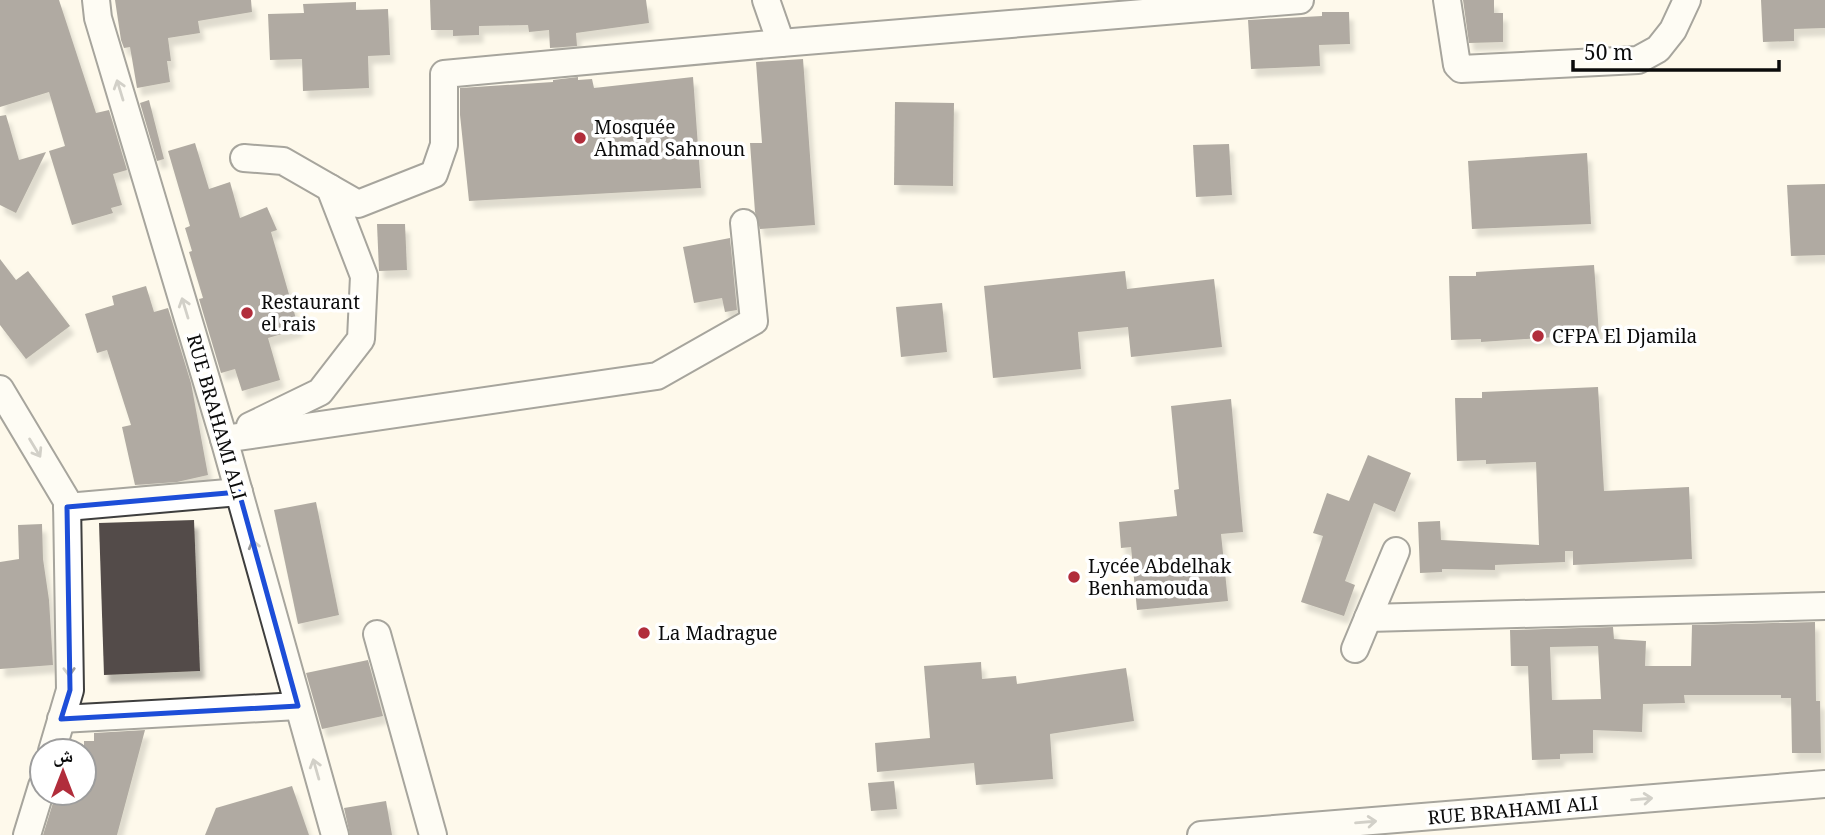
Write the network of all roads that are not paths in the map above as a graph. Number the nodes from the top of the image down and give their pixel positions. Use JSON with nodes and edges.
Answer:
{"nodes":[{"id":1,"x":96,"y":0,"type":"edge"},
{"id":2,"x":766,"y":0,"type":"edge"},
{"id":3,"x":1300,"y":0,"type":"edge"},
{"id":4,"x":1447,"y":0,"type":"edge"},
{"id":5,"x":1687,"y":0,"type":"edge"},
{"id":6,"x":781,"y":43,"type":"junction"},
{"id":7,"x":244,"y":158,"type":"dead end"},
{"id":8,"x":330,"y":188,"type":"junction"},
{"id":9,"x":744,"y":223,"type":"dead end"},
{"id":10,"x":0,"y":389,"type":"edge"},
{"id":11,"x":224,"y":439,"type":"junction"},
{"id":12,"x":239,"y":492,"type":"junction"},
{"id":13,"x":67,"y":507,"type":"junction"},
{"id":14,"x":1396,"y":551,"type":"dead end"},
{"id":15,"x":1825,"y":606,"type":"edge"},
{"id":16,"x":1368,"y":618,"type":"junction"},
{"id":17,"x":377,"y":634,"type":"dead end"},
{"id":18,"x":1355,"y":649,"type":"dead end"},
{"id":19,"x":298,"y":706,"type":"junction"},
{"id":20,"x":61,"y":719,"type":"junction"},
{"id":21,"x":56,"y":737,"type":"edge"},
{"id":22,"x":1825,"y":785,"type":"edge"},
{"id":23,"x":36,"y":807,"type":"edge"},
{"id":24,"x":27,"y":835,"type":"edge"},
{"id":25,"x":335,"y":835,"type":"edge"},
{"id":26,"x":433,"y":835,"type":"edge"},
{"id":27,"x":1201,"y":835,"type":"edge"}],
"edges":[{"from":11,"to":1,"type":"street","name":"RUE BRAHAMI ALI","one_way":true},
{"from":2,"to":6,"type":"street"},
{"from":3,"to":6,"type":"street"},
{"from":4,"to":5,"type":"street"},
{"from":6,"to":8,"type":"street"},
{"from":7,"to":8,"type":"street"},
{"from":8,"to":11,"type":"street"},
{"from":9,"to":11,"type":"street"},
{"from":10,"to":13,"type":"street","one_way":true},
{"from":11,"to":12,"type":"street","name":"RUE BRAHAMI ALI"},
{"from":12,"to":13,"type":"street"},
{"from":19,"to":12,"type":"street","name":"RUE BRAHAMI ALI","one_way":true},
{"from":13,"to":20,"type":"street","one_way":true},
{"from":14,"to":16,"type":"street"},
{"from":15,"to":16,"type":"street"},
{"from":16,"to":18,"type":"street"},
{"from":17,"to":26,"type":"street"},
{"from":19,"to":20,"type":"street"},
{"from":25,"to":19,"type":"street","name":"RUE BRAHAMI ALI","one_way":true},
{"from":20,"to":21,"type":"street"},
{"from":27,"to":22,"type":"street","name":"RUE BRAHAMI ALI","one_way":true},
{"from":23,"to":24,"type":"street"}]}
